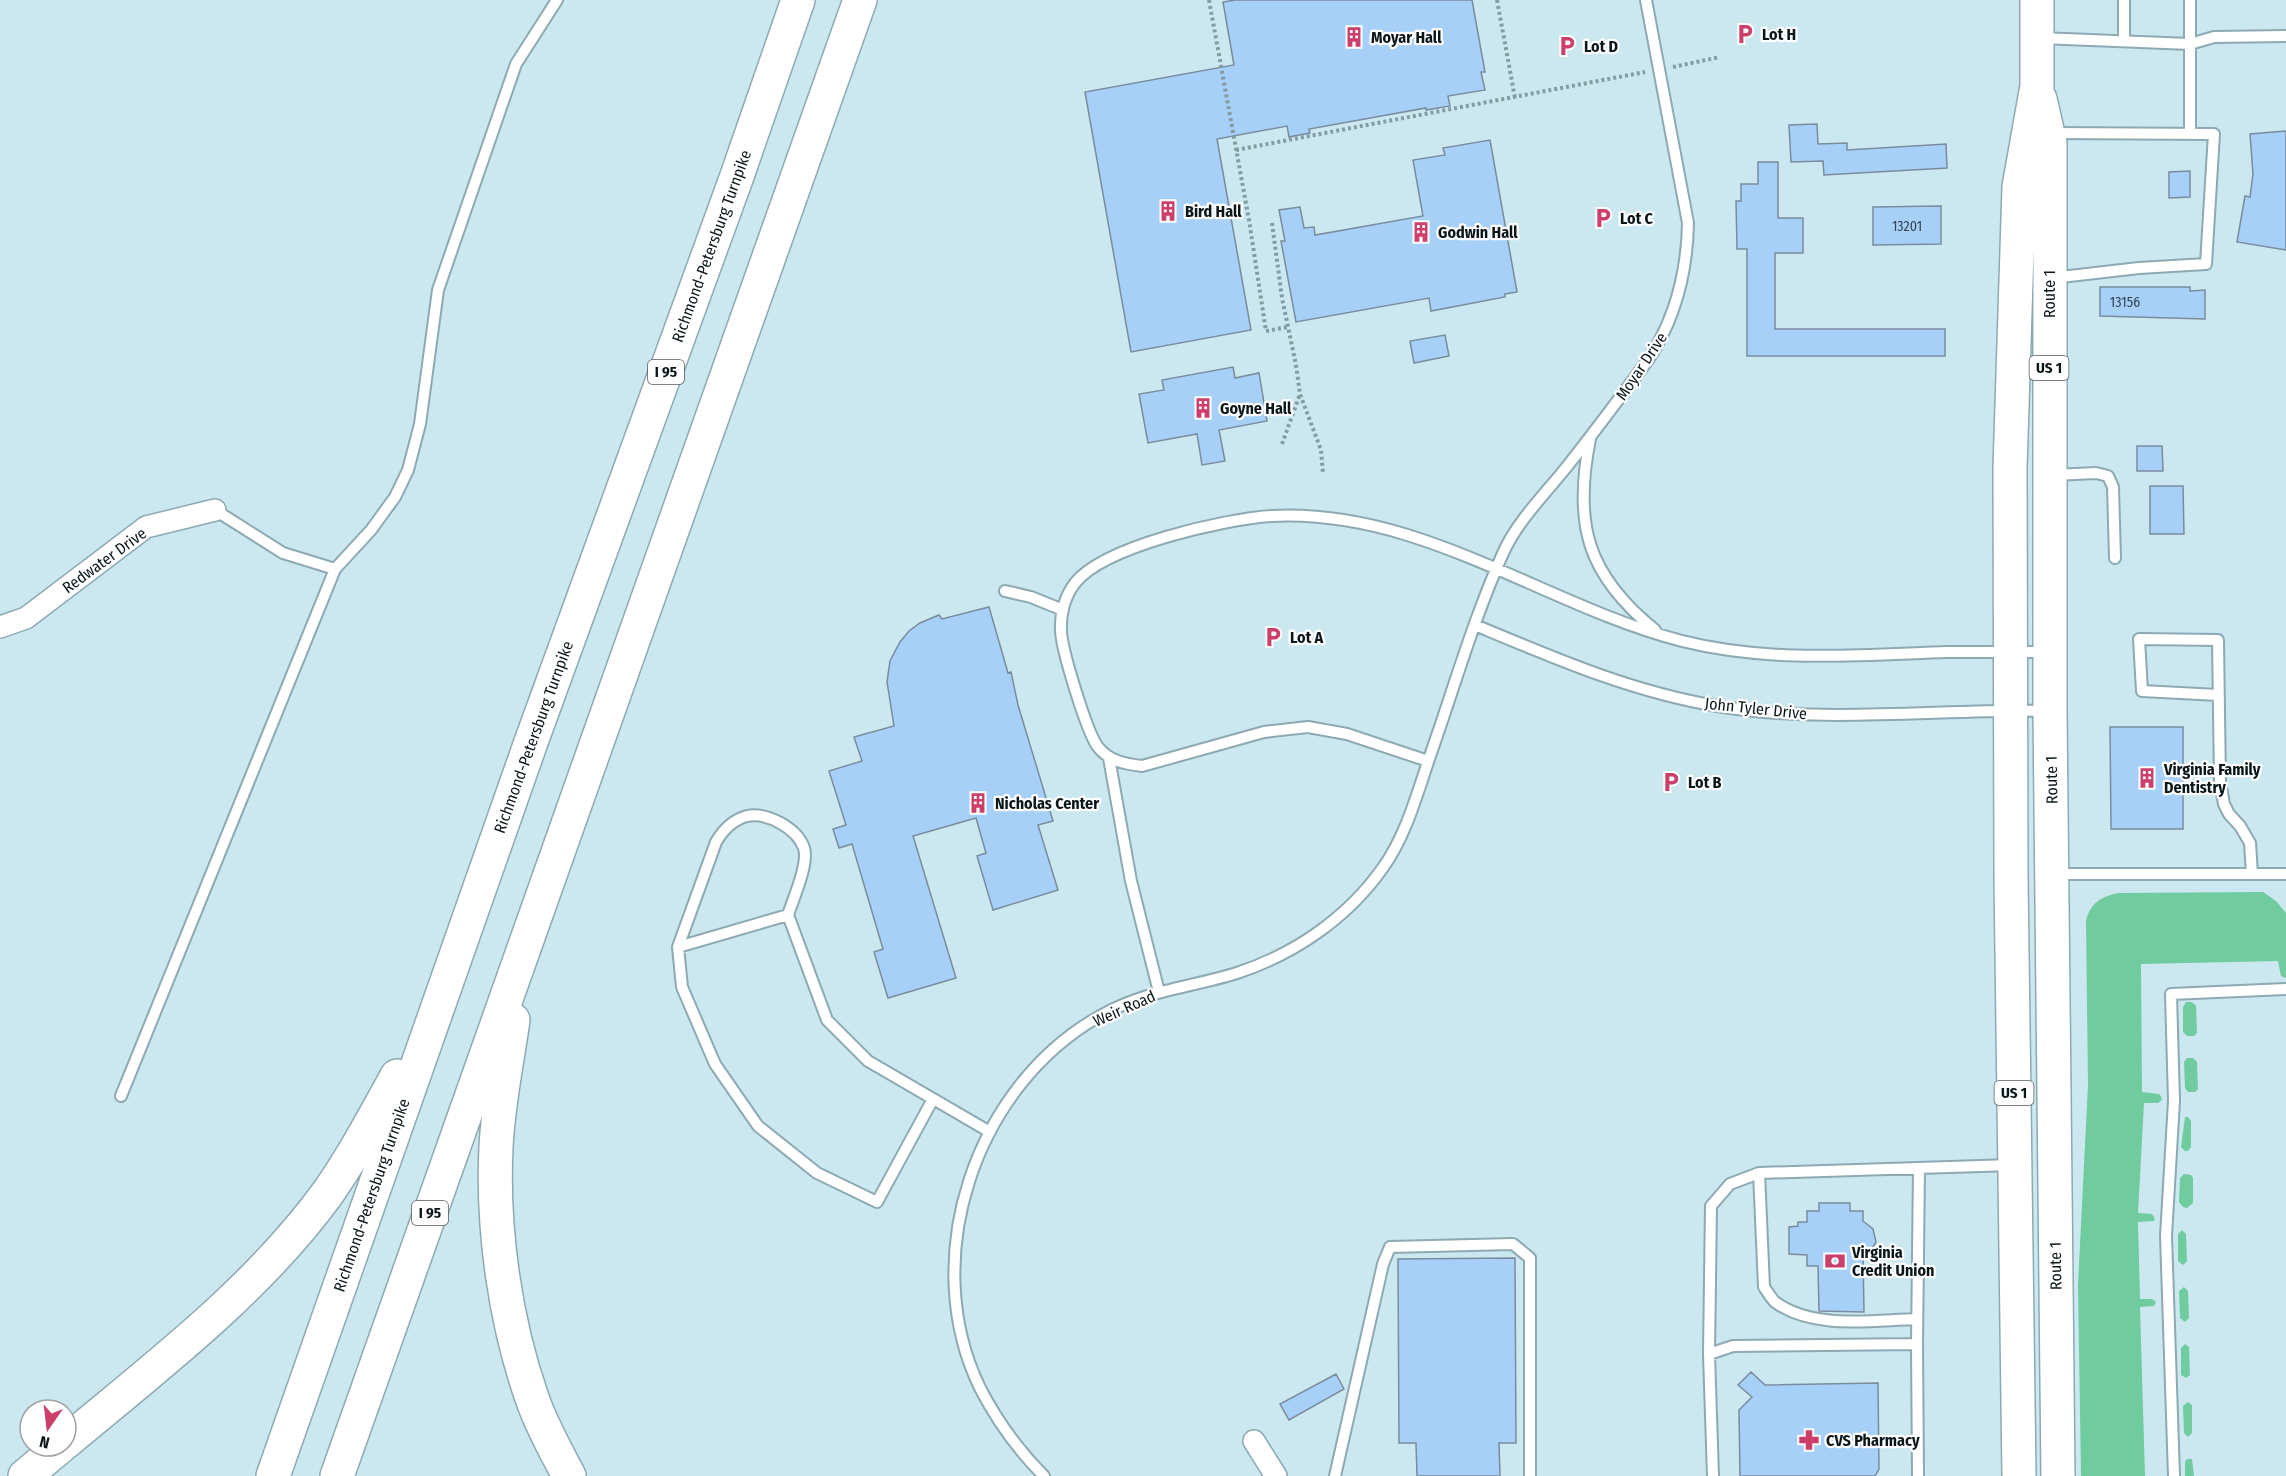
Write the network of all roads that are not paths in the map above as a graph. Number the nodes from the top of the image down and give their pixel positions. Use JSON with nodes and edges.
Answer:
{"nodes":[{"id":1,"x":557,"y":0,"type":"edge"},
{"id":2,"x":798,"y":0,"type":"edge"},
{"id":3,"x":860,"y":0,"type":"edge"},
{"id":4,"x":1646,"y":0,"type":"edge"},
{"id":5,"x":2037,"y":0,"type":"edge"},
{"id":6,"x":2124,"y":0,"type":"edge"},
{"id":7,"x":2190,"y":0,"type":"edge"},
{"id":8,"x":2286,"y":36,"type":"edge"},
{"id":9,"x":2037,"y":38,"type":"junction"},
{"id":10,"x":2124,"y":41,"type":"junction"},
{"id":11,"x":2190,"y":44,"type":"junction"},
{"id":12,"x":2037,"y":86,"type":"junction"},
{"id":13,"x":2050,"y":134,"type":"junction"},
{"id":14,"x":2190,"y":134,"type":"junction"},
{"id":15,"x":2049,"y":278,"type":"junction"},
{"id":16,"x":1590,"y":436,"type":"junction"},
{"id":17,"x":2049,"y":475,"type":"junction"},
{"id":18,"x":215,"y":510,"type":"joint"},
{"id":19,"x":2115,"y":558,"type":"dead end"},
{"id":20,"x":335,"y":568,"type":"junction"},
{"id":21,"x":1497,"y":568,"type":"junction"},
{"id":22,"x":1005,"y":591,"type":"dead end"},
{"id":23,"x":1063,"y":610,"type":"junction"},
{"id":24,"x":1475,"y":625,"type":"junction"},
{"id":25,"x":0,"y":627,"type":"edge"},
{"id":26,"x":1660,"y":634,"type":"junction"},
{"id":27,"x":2010,"y":652,"type":"junction"},
{"id":28,"x":2049,"y":652,"type":"junction"},
{"id":29,"x":2218,"y":695,"type":"junction"},
{"id":30,"x":2010,"y":710,"type":"junction"},
{"id":31,"x":2049,"y":711,"type":"junction"},
{"id":32,"x":1109,"y":758,"type":"junction"},
{"id":33,"x":1428,"y":761,"type":"junction"},
{"id":34,"x":2052,"y":874,"type":"junction"},
{"id":35,"x":2252,"y":874,"type":"junction"},
{"id":36,"x":2286,"y":874,"type":"edge"},
{"id":37,"x":788,"y":915,"type":"junction"},
{"id":38,"x":678,"y":947,"type":"junction"},
{"id":39,"x":523,"y":949,"type":"junction"},
{"id":40,"x":2286,"y":989,"type":"edge"},
{"id":41,"x":1159,"y":992,"type":"junction"},
{"id":42,"x":441,"y":996,"type":"junction"},
{"id":43,"x":121,"y":1096,"type":"dead end"},
{"id":44,"x":933,"y":1099,"type":"junction"},
{"id":45,"x":990,"y":1132,"type":"junction"},
{"id":46,"x":2015,"y":1165,"type":"junction"},
{"id":47,"x":1919,"y":1168,"type":"junction"},
{"id":48,"x":1759,"y":1173,"type":"junction"},
{"id":49,"x":1917,"y":1319,"type":"junction"},
{"id":50,"x":1917,"y":1344,"type":"junction"},
{"id":51,"x":1709,"y":1354,"type":"junction"},
{"id":52,"x":78,"y":1432,"type":"edge"},
{"id":53,"x":1254,"y":1441,"type":"dead end"},
{"id":54,"x":47,"y":1458,"type":"edge"},
{"id":55,"x":25,"y":1476,"type":"edge"},
{"id":56,"x":273,"y":1476,"type":"edge"},
{"id":57,"x":337,"y":1476,"type":"edge"},
{"id":58,"x":569,"y":1476,"type":"edge"},
{"id":59,"x":1044,"y":1476,"type":"edge"},
{"id":60,"x":1276,"y":1476,"type":"edge"},
{"id":61,"x":1335,"y":1476,"type":"edge"},
{"id":62,"x":1530,"y":1476,"type":"edge"},
{"id":63,"x":1713,"y":1476,"type":"edge"},
{"id":64,"x":1918,"y":1476,"type":"edge"},
{"id":65,"x":2019,"y":1476,"type":"edge"},
{"id":66,"x":2058,"y":1476,"type":"edge"},
{"id":67,"x":2174,"y":1476,"type":"edge"}],
"edges":[{"from":1,"to":20,"type":"lane"},
{"from":2,"to":42,"type":"main road","name":"Richmond-Petersburg Turnpike","number":"I 95"},
{"from":3,"to":39,"type":"main road","number":"I 95"},
{"from":4,"to":16,"type":"lane","name":"Moyar Drive"},
{"from":5,"to":9,"type":"main road","name":"Route 1","number":"US 1"},
{"from":6,"to":10,"type":"lane"},
{"from":7,"to":11,"type":"lane"},
{"from":8,"to":11,"type":"lane"},
{"from":9,"to":10,"type":"lane"},
{"from":9,"to":12,"type":"main road","name":"Route 1","number":"US 1"},
{"from":10,"to":11,"type":"lane"},
{"from":11,"to":14,"type":"lane"},
{"from":12,"to":13,"type":"main road","name":"Route 1","number":"US 1"},
{"from":12,"to":27,"type":"main road","name":"Route 1","number":"US 1"},
{"from":13,"to":14,"type":"lane"},
{"from":13,"to":15,"type":"main road","name":"Route 1","number":"US 1"},
{"from":14,"to":15,"type":"lane"},
{"from":15,"to":17,"type":"main road","name":"Route 1","number":"US 1"},
{"from":16,"to":21,"type":"lane","name":"Moyar Drive"},
{"from":16,"to":26,"type":"lane"},
{"from":17,"to":19,"type":"lane"},
{"from":17,"to":28,"type":"main road","name":"Route 1","number":"US 1"},
{"from":18,"to":20,"type":"lane"},
{"from":18,"to":25,"type":"street","name":"Redwater Drive"},
{"from":20,"to":43,"type":"lane"},
{"from":21,"to":23,"type":"lane"},
{"from":21,"to":24,"type":"lane","name":"Moyar Drive"},
{"from":21,"to":26,"type":"lane"},
{"from":22,"to":23,"type":"lane"},
{"from":23,"to":32,"type":"lane"},
{"from":24,"to":30,"type":"lane","name":"John Tyler Drive"},
{"from":24,"to":33,"type":"lane","name":"Weir Road"},
{"from":26,"to":27,"type":"lane"},
{"from":27,"to":28,"type":"lane"},
{"from":27,"to":30,"type":"main road","name":"Route 1","number":"US 1"},
{"from":28,"to":31,"type":"main road","name":"Route 1","number":"US 1"},
{"from":29,"to":29,"type":"lane"},
{"from":29,"to":35,"type":"lane"},
{"from":30,"to":31,"type":"lane","name":"John Tyler Drive"},
{"from":30,"to":46,"type":"main road","name":"Route 1","number":"US 1"},
{"from":31,"to":34,"type":"main road","name":"Route 1","number":"US 1"},
{"from":32,"to":33,"type":"lane"},
{"from":32,"to":41,"type":"lane"},
{"from":33,"to":41,"type":"lane","name":"Weir Road"},
{"from":34,"to":35,"type":"lane"},
{"from":34,"to":66,"type":"main road","name":"Route 1","number":"US 1"},
{"from":35,"to":36,"type":"lane"},
{"from":37,"to":38,"type":"lane"},
{"from":37,"to":38,"type":"lane"},
{"from":37,"to":44,"type":"lane"},
{"from":38,"to":44,"type":"lane"},
{"from":39,"to":57,"type":"main road","number":"I 95"},
{"from":39,"to":58,"type":"main road"},
{"from":40,"to":67,"type":"lane"},
{"from":41,"to":45,"type":"lane","name":"Weir Road"},
{"from":42,"to":52,"type":"main road"},
{"from":42,"to":56,"type":"main road","name":"Richmond-Petersburg Turnpike","number":"I 95"},
{"from":44,"to":45,"type":"lane"},
{"from":45,"to":59,"type":"lane","name":"Weir Road"},
{"from":46,"to":47,"type":"lane"},
{"from":46,"to":65,"type":"main road","name":"Route 1","number":"US 1"},
{"from":47,"to":48,"type":"lane"},
{"from":47,"to":49,"type":"lane"},
{"from":48,"to":49,"type":"lane"},
{"from":48,"to":51,"type":"lane"},
{"from":49,"to":50,"type":"lane"},
{"from":50,"to":51,"type":"lane"},
{"from":50,"to":64,"type":"lane"},
{"from":51,"to":63,"type":"lane"},
{"from":53,"to":60,"type":"street"},
{"from":54,"to":55,"type":"main road"},
{"from":61,"to":62,"type":"lane"}]}
